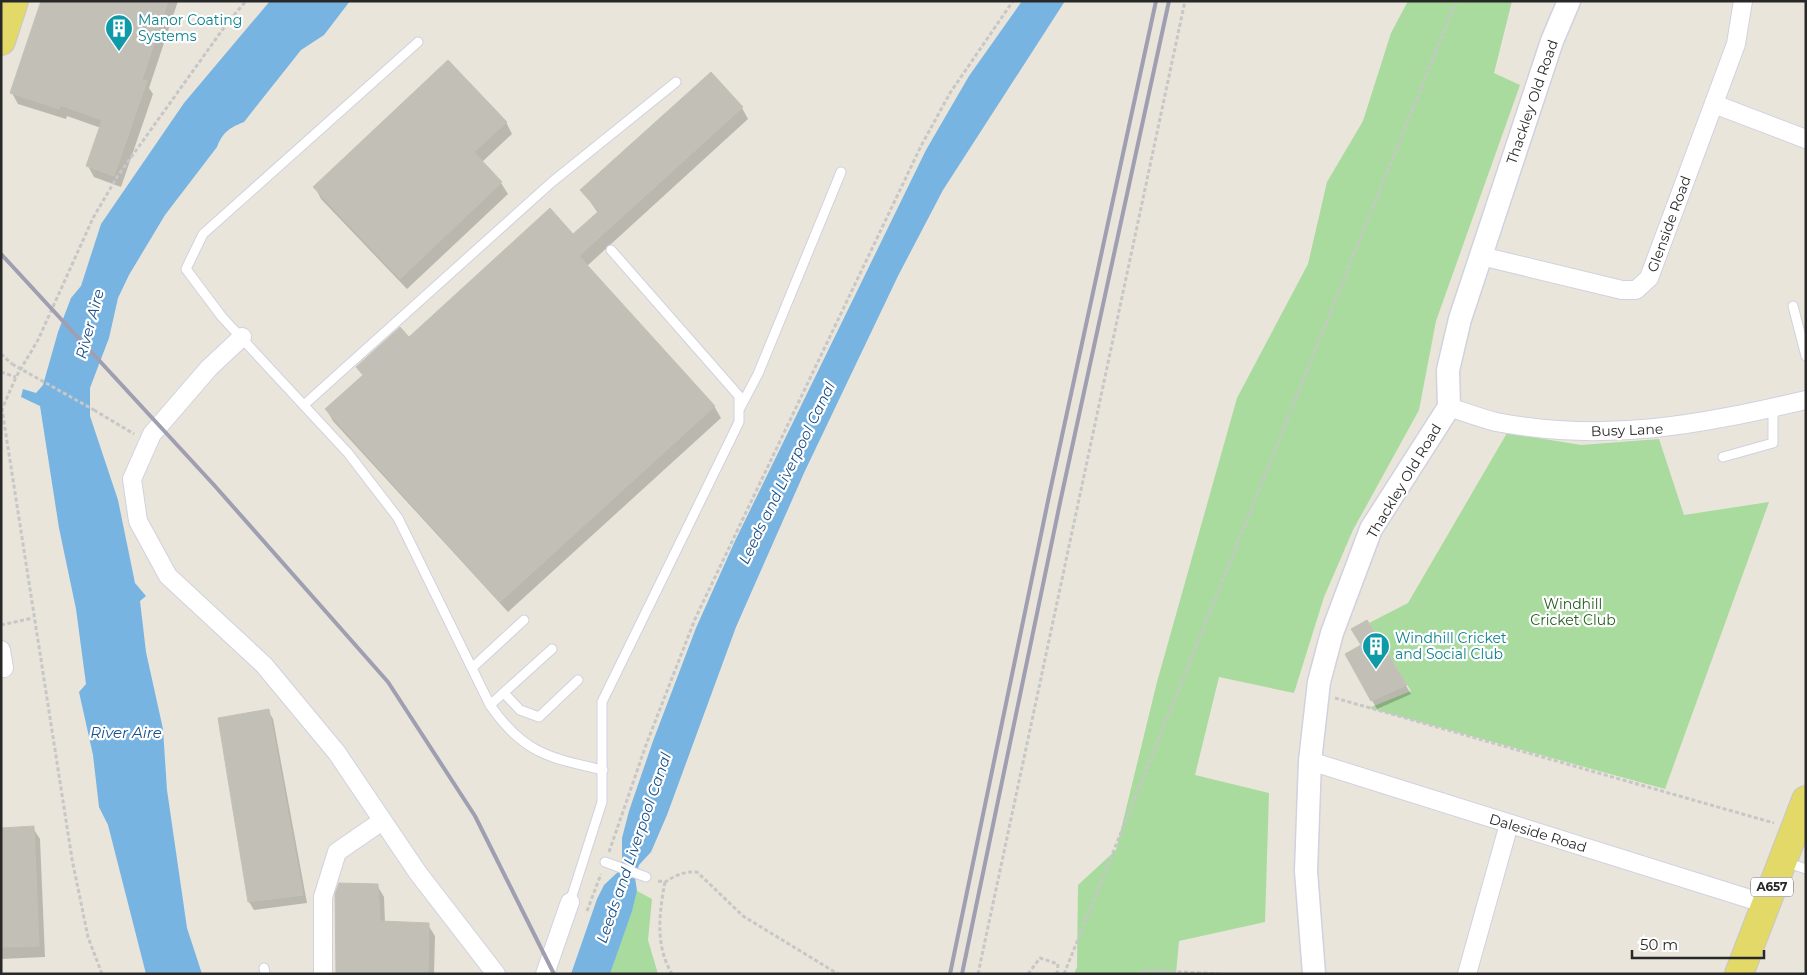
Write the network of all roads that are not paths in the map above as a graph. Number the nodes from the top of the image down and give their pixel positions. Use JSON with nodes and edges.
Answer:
{"nodes":[{"id":1,"x":14,"y":1,"type":"edge"},
{"id":2,"x":1569,"y":1,"type":"edge"},
{"id":3,"x":1743,"y":1,"type":"edge"},
{"id":4,"x":1,"y":41,"type":"edge"},
{"id":5,"x":418,"y":42,"type":"dead end"},
{"id":6,"x":676,"y":82,"type":"dead end"},
{"id":7,"x":1714,"y":104,"type":"junction"},
{"id":8,"x":1806,"y":139,"type":"edge"},
{"id":9,"x":841,"y":172,"type":"dead end"},
{"id":10,"x":611,"y":250,"type":"dead end"},
{"id":11,"x":1480,"y":256,"type":"junction"},
{"id":12,"x":1793,"y":306,"type":"dead end"},
{"id":13,"x":242,"y":337,"type":"junction"},
{"id":14,"x":1806,"y":356,"type":"edge"},
{"id":15,"x":1806,"y":400,"type":"edge"},
{"id":16,"x":305,"y":404,"type":"junction"},
{"id":17,"x":1449,"y":407,"type":"junction"},
{"id":18,"x":1773,"y":408,"type":"junction"},
{"id":19,"x":739,"y":411,"type":"junction"},
{"id":20,"x":1723,"y":456,"type":"dead end"},
{"id":21,"x":524,"y":620,"type":"dead end"},
{"id":22,"x":552,"y":648,"type":"dead end"},
{"id":23,"x":1,"y":650,"type":"edge"},
{"id":24,"x":473,"y":667,"type":"junction"},
{"id":25,"x":4,"y":668,"type":"dead end"},
{"id":26,"x":578,"y":680,"type":"dead end"},
{"id":27,"x":504,"y":693,"type":"junction"},
{"id":28,"x":490,"y":705,"type":"junction"},
{"id":29,"x":1310,"y":760,"type":"junction"},
{"id":30,"x":603,"y":770,"type":"junction"},
{"id":31,"x":1806,"y":800,"type":"edge"},
{"id":32,"x":382,"y":821,"type":"junction"},
{"id":33,"x":1509,"y":824,"type":"junction"},
{"id":34,"x":605,"y":862,"type":"road end"},
{"id":35,"x":1794,"y":865,"type":"edge"},
{"id":36,"x":646,"y":877,"type":"road end"},
{"id":37,"x":570,"y":902,"type":"joint"},
{"id":38,"x":1766,"y":904,"type":"junction"},
{"id":39,"x":322,"y":974,"type":"edge"},
{"id":40,"x":496,"y":974,"type":"edge"},
{"id":41,"x":545,"y":974,"type":"edge"},
{"id":42,"x":1314,"y":974,"type":"edge"},
{"id":43,"x":1467,"y":974,"type":"edge"},
{"id":44,"x":1739,"y":974,"type":"edge"}],
"edges":[{"from":1,"to":4,"type":"main road"},
{"from":2,"to":11,"type":"street","name":"Thackley Old Road"},
{"from":3,"to":7,"type":"street","name":"Glenside Road"},
{"from":5,"to":13,"type":"lane"},
{"from":6,"to":16,"type":"lane"},
{"from":7,"to":8,"type":"street"},
{"from":7,"to":11,"type":"street","name":"Glenside Road"},
{"from":9,"to":19,"type":"lane"},
{"from":10,"to":19,"type":"lane"},
{"from":11,"to":17,"type":"street","name":"Thackley Old Road"},
{"from":12,"to":14,"type":"lane"},
{"from":13,"to":16,"type":"lane"},
{"from":13,"to":32,"type":"street"},
{"from":15,"to":18,"type":"street","name":"Busy Lane"},
{"from":16,"to":24,"type":"lane"},
{"from":17,"to":18,"type":"street","name":"Busy Lane"},
{"from":17,"to":29,"type":"street","name":"Thackley Old Road"},
{"from":18,"to":20,"type":"lane"},
{"from":19,"to":30,"type":"lane"},
{"from":21,"to":24,"type":"lane"},
{"from":22,"to":27,"type":"lane"},
{"from":23,"to":25,"type":"street"},
{"from":24,"to":28,"type":"lane"},
{"from":26,"to":27,"type":"lane"},
{"from":27,"to":28,"type":"lane"},
{"from":28,"to":30,"type":"lane"},
{"from":29,"to":33,"type":"street","name":"Daleside Road"},
{"from":29,"to":42,"type":"street","name":"Thackley Old Road"},
{"from":30,"to":37,"type":"lane"},
{"from":31,"to":35,"type":"main road","number":"A657"},
{"from":32,"to":39,"type":"street"},
{"from":32,"to":40,"type":"street"},
{"from":33,"to":38,"type":"street","name":"Daleside Road"},
{"from":33,"to":43,"type":"street"},
{"from":34,"to":36,"type":"lane"},
{"from":35,"to":38,"type":"main road","number":"A657"},
{"from":37,"to":41,"type":"street"},
{"from":38,"to":44,"type":"main road","number":"A657"}]}
